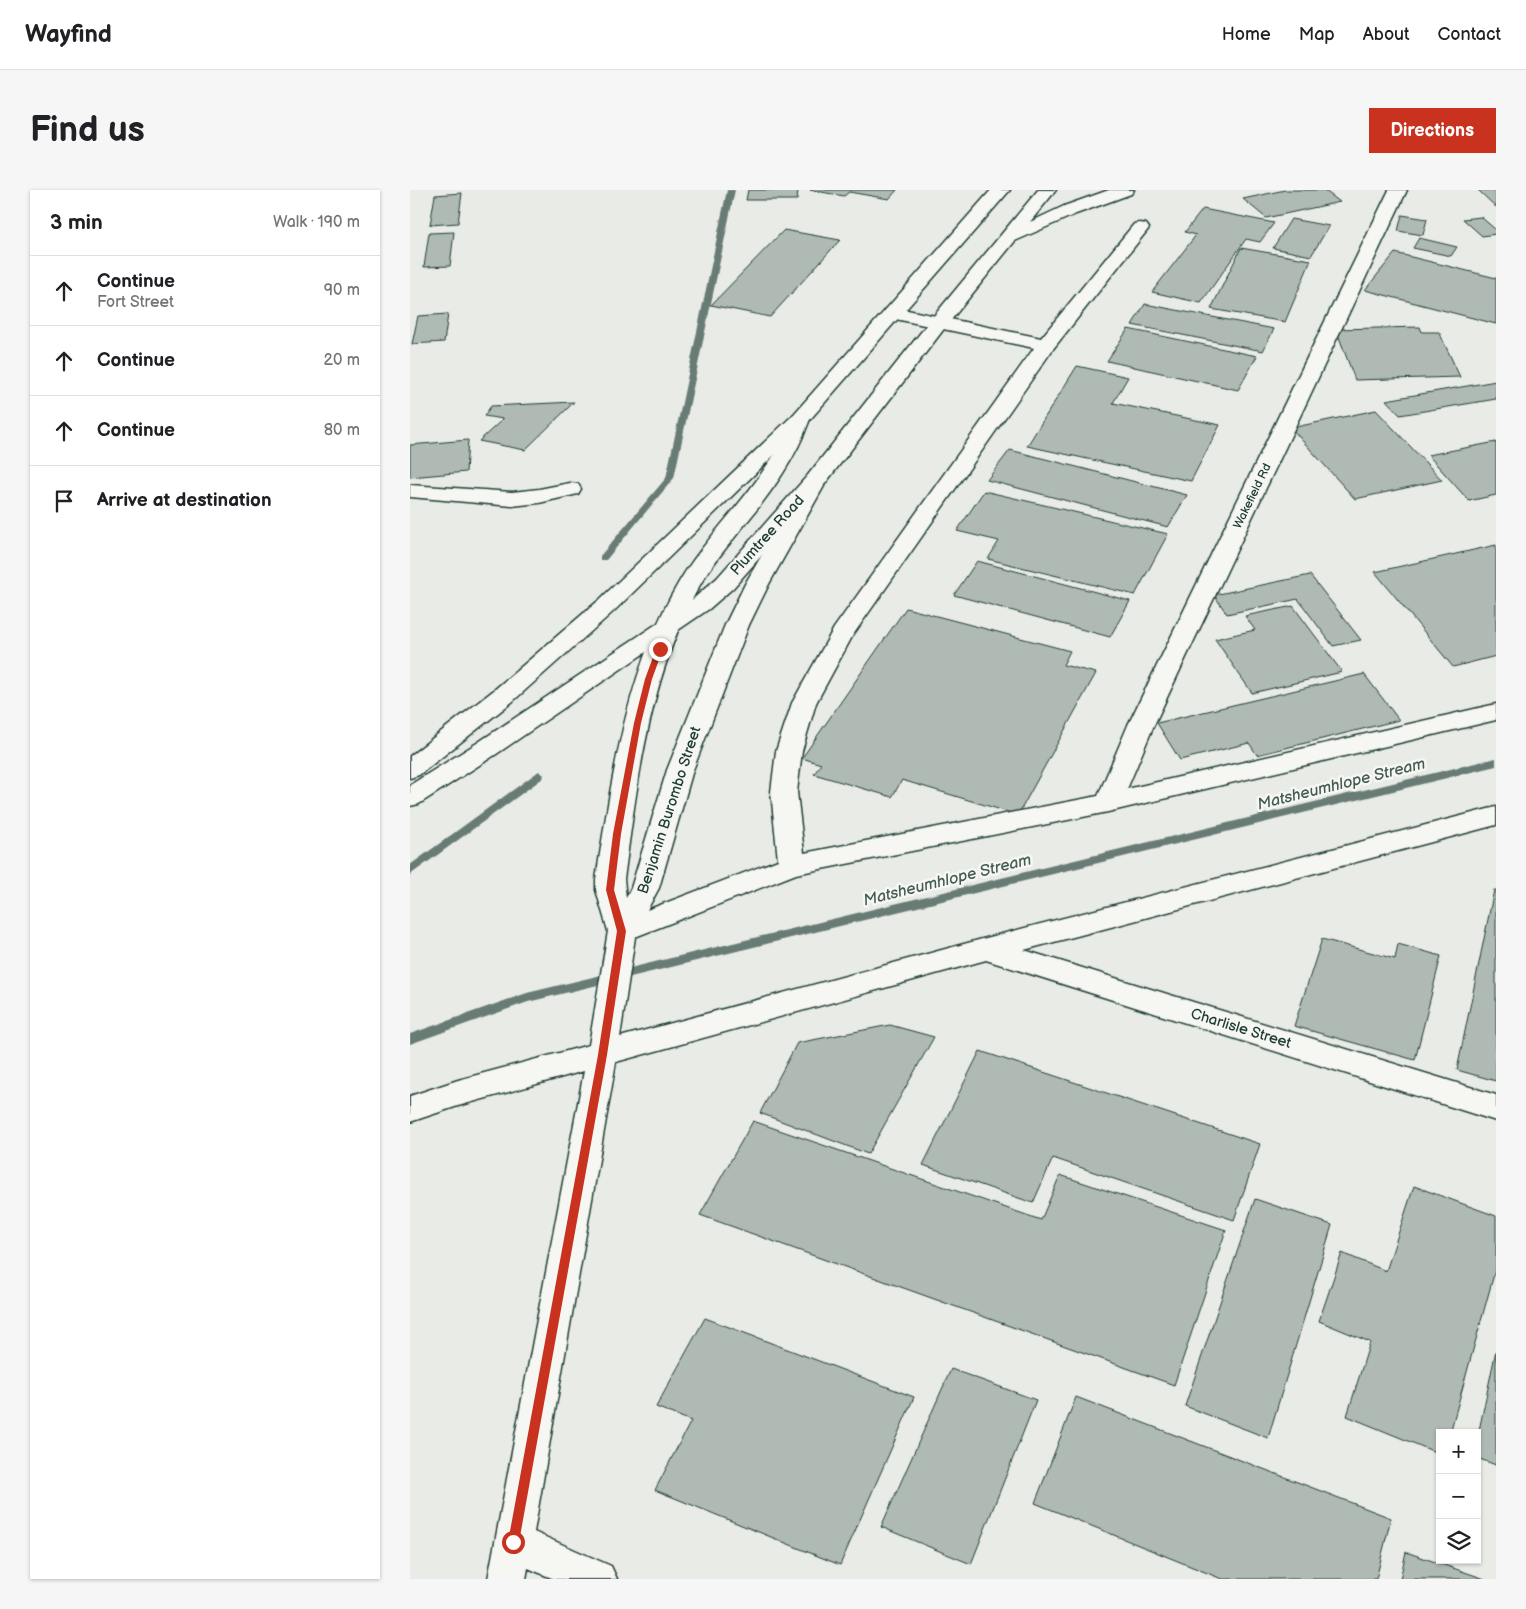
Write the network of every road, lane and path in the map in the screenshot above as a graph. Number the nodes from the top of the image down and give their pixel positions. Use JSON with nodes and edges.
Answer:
{"nodes":[{"id":1,"x":1001,"y":190,"type":"edge"},
{"id":2,"x":1047,"y":190,"type":"edge"},
{"id":3,"x":1126,"y":190,"type":"edge"},
{"id":4,"x":1398,"y":190,"type":"edge"},
{"id":5,"x":972,"y":198,"type":"dead end"},
{"id":6,"x":970,"y":223,"type":"junction"},
{"id":7,"x":1140,"y":228,"type":"dead end"},
{"id":8,"x":1006,"y":240,"type":"junction"},
{"id":9,"x":893,"y":313,"type":"junction"},
{"id":10,"x":940,"y":322,"type":"junction"},
{"id":11,"x":1046,"y":345,"type":"junction"},
{"id":12,"x":800,"y":419,"type":"junction"},
{"id":13,"x":816,"y":480,"type":"junction"},
{"id":14,"x":570,"y":489,"type":"dead end"},
{"id":15,"x":410,"y":491,"type":"edge"},
{"id":16,"x":666,"y":628,"type":"junction"},
{"id":17,"x":1496,"y":712,"type":"edge"},
{"id":18,"x":410,"y":769,"type":"edge"},
{"id":19,"x":410,"y":797,"type":"edge"},
{"id":20,"x":1108,"y":803,"type":"junction"},
{"id":21,"x":1496,"y":816,"type":"edge"},
{"id":22,"x":792,"y":865,"type":"junction"},
{"id":23,"x":620,"y":938,"type":"junction"},
{"id":24,"x":986,"y":949,"type":"junction"},
{"id":25,"x":604,"y":1042,"type":"junction"},
{"id":26,"x":1496,"y":1108,"type":"edge"},
{"id":27,"x":410,"y":1109,"type":"edge"},
{"id":28,"x":513,"y":1542,"type":"junction"},
{"id":29,"x":508,"y":1579,"type":"edge"},
{"id":30,"x":598,"y":1579,"type":"edge"}],
"edges":[{"from":1,"to":6,"type":"main road"},
{"from":2,"to":8,"type":"main road","name":"Plumtree Road"},
{"from":3,"to":8,"type":"main road"},
{"from":4,"to":20,"type":"main road","name":"Wakefield Rd"},
{"from":5,"to":6,"type":"main road"},
{"from":6,"to":9,"type":"main road"},
{"from":7,"to":11,"type":"main road"},
{"from":8,"to":10,"type":"main road","name":"Plumtree Road"},
{"from":9,"to":10,"type":"main road"},
{"from":9,"to":12,"type":"main road"},
{"from":10,"to":11,"type":"main road"},
{"from":10,"to":13,"type":"main road","name":"Plumtree Road"},
{"from":11,"to":22,"type":"main road"},
{"from":12,"to":16,"type":"main road","name":"Benjamin Burombo Street"},
{"from":12,"to":18,"type":"main road"},
{"from":13,"to":16,"type":"main road","name":"Plumtree Road"},
{"from":13,"to":23,"type":"main road","name":"Benjamin Burombo Street"},
{"from":14,"to":15,"type":"main road"},
{"from":16,"to":19,"type":"main road","name":"Plumtree Road"},
{"from":16,"to":23,"type":"main road","name":"Benjamin Burombo Street"},
{"from":17,"to":20,"type":"main road"},
{"from":20,"to":22,"type":"main road"},
{"from":21,"to":24,"type":"main road"},
{"from":22,"to":23,"type":"main road"},
{"from":23,"to":25,"type":"main road","name":"Benjamin Burombo Street"},
{"from":24,"to":25,"type":"main road"},
{"from":24,"to":26,"type":"main road","name":"Charlisle Street"},
{"from":25,"to":27,"type":"main road"},
{"from":25,"to":28,"type":"main road","name":"Benjamin Burombo Street"},
{"from":28,"to":29,"type":"main road","name":"Benjamin Burombo Street"},
{"from":28,"to":30,"type":"main road"}]}
